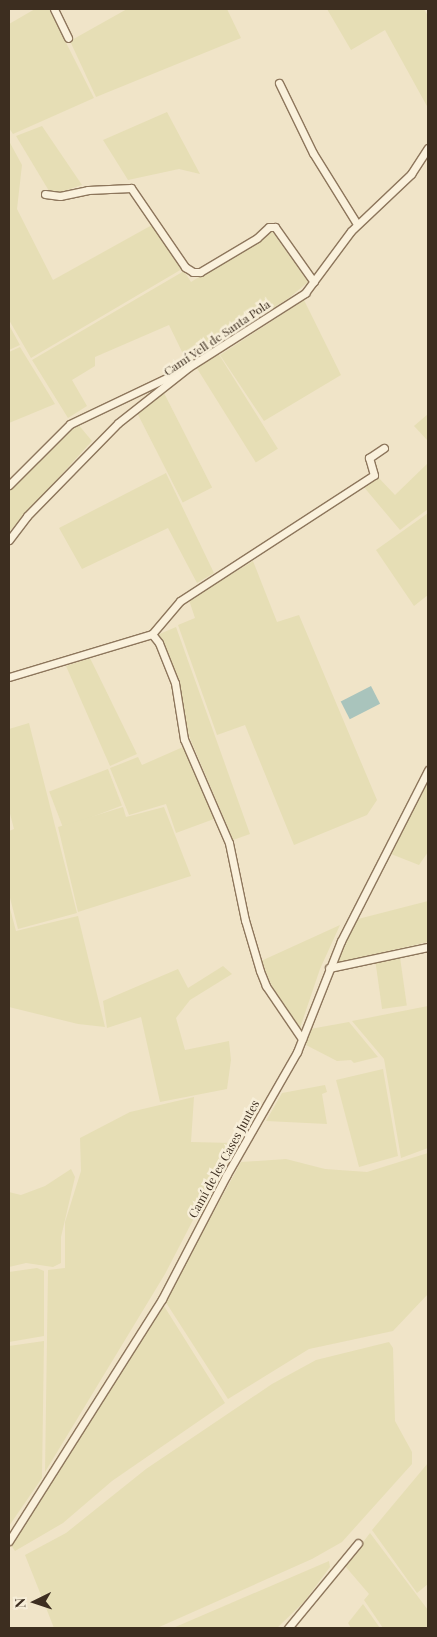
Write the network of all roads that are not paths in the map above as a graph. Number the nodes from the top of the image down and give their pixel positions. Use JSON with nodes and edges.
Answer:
{"nodes":[{"id":1,"x":54,"y":9,"type":"edge"},
{"id":2,"x":68,"y":38,"type":"dead end"},
{"id":3,"x":279,"y":83,"type":"dead end"},
{"id":4,"x":428,"y":148,"type":"edge"},
{"id":5,"x":45,"y":194,"type":"dead end"},
{"id":6,"x":357,"y":224,"type":"junction"},
{"id":7,"x":314,"y":282,"type":"junction"},
{"id":8,"x":189,"y":368,"type":"junction"},
{"id":9,"x":384,"y":448,"type":"dead end"},
{"id":10,"x":9,"y":485,"type":"edge"},
{"id":11,"x":9,"y":540,"type":"edge"},
{"id":12,"x":152,"y":634,"type":"junction"},
{"id":13,"x":9,"y":677,"type":"edge"},
{"id":14,"x":428,"y":770,"type":"edge"},
{"id":15,"x":428,"y":947,"type":"edge"},
{"id":16,"x":330,"y":968,"type":"junction"},
{"id":17,"x":302,"y":1039,"type":"junction"},
{"id":18,"x":9,"y":1541,"type":"edge"},
{"id":19,"x":358,"y":1542,"type":"dead end"},
{"id":20,"x":288,"y":1628,"type":"edge"}],
"edges":[{"from":1,"to":2,"type":"street"},
{"from":3,"to":6,"type":"street"},
{"from":4,"to":6,"type":"street","name":"Camí Vell de Santa Pola"},
{"from":5,"to":7,"type":"street"},
{"from":6,"to":7,"type":"street","name":"Camí Vell de Santa Pola"},
{"from":7,"to":8,"type":"street","name":"Camí Vell de Santa Pola"},
{"from":8,"to":10,"type":"street"},
{"from":8,"to":11,"type":"street","name":"Camí Vell de Santa Pola"},
{"from":9,"to":12,"type":"street"},
{"from":12,"to":13,"type":"street"},
{"from":12,"to":17,"type":"street"},
{"from":14,"to":16,"type":"street","name":"Camí de les Cases Juntes"},
{"from":15,"to":16,"type":"street"},
{"from":16,"to":17,"type":"street","name":"Camí de les Cases Juntes"},
{"from":17,"to":18,"type":"street","name":"Camí de les Cases Juntes"},
{"from":19,"to":20,"type":"street"}]}
